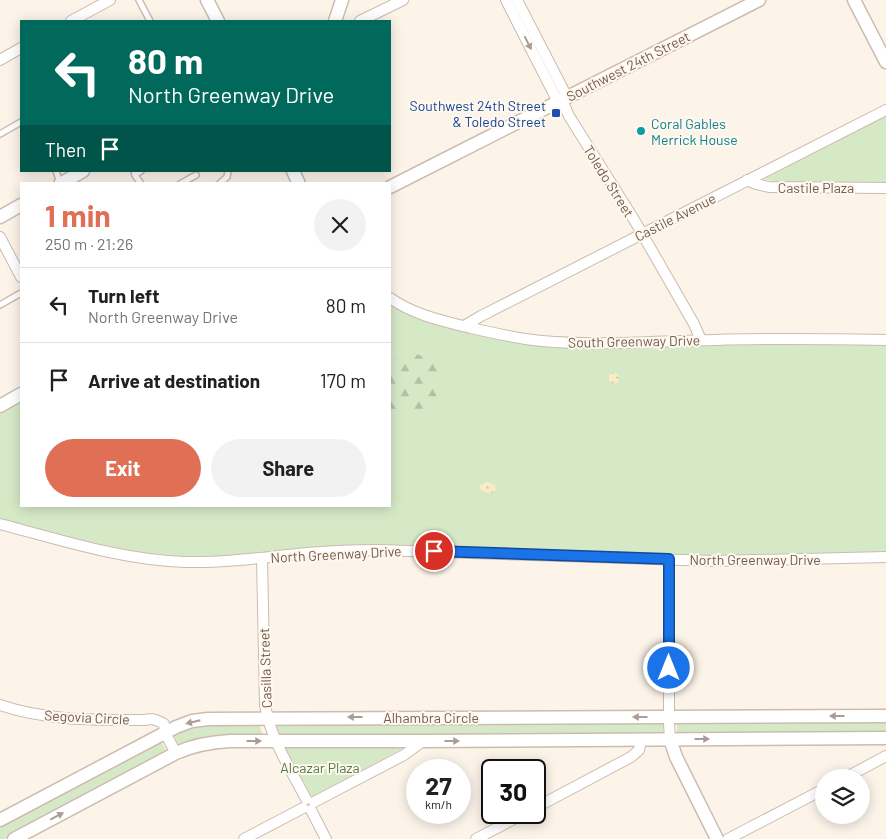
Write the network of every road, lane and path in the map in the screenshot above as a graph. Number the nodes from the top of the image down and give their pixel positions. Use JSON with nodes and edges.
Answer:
{"nodes":[{"id":1,"x":110,"y":0,"type":"edge"},
{"id":2,"x":139,"y":0,"type":"edge"},
{"id":3,"x":207,"y":0,"type":"edge"},
{"id":4,"x":342,"y":0,"type":"edge"},
{"id":5,"x":403,"y":0,"type":"edge"},
{"id":6,"x":506,"y":0,"type":"edge"},
{"id":7,"x":517,"y":0,"type":"edge"},
{"id":8,"x":759,"y":0,"type":"edge"},
{"id":9,"x":854,"y":0,"type":"edge"},
{"id":10,"x":73,"y":20,"type":"edge"},
{"id":11,"x":149,"y":20,"type":"edge"},
{"id":12,"x":217,"y":20,"type":"edge"},
{"id":13,"x":335,"y":20,"type":"edge"},
{"id":14,"x":362,"y":20,"type":"edge"},
{"id":15,"x":20,"y":49,"type":"edge"},
{"id":16,"x":0,"y":60,"type":"edge"},
{"id":17,"x":886,"y":62,"type":"edge"},
{"id":18,"x":562,"y":100,"type":"junction"},
{"id":19,"x":886,"y":110,"type":"edge"},
{"id":20,"x":20,"y":123,"type":"edge"},
{"id":21,"x":0,"y":134,"type":"edge"},
{"id":22,"x":81,"y":172,"type":"edge"},
{"id":23,"x":228,"y":172,"type":"edge"},
{"id":24,"x":196,"y":175,"type":"dead end"},
{"id":25,"x":747,"y":180,"type":"junction"},
{"id":26,"x":64,"y":182,"type":"edge"},
{"id":27,"x":184,"y":182,"type":"edge"},
{"id":28,"x":222,"y":182,"type":"edge"},
{"id":29,"x":391,"y":186,"type":"edge"},
{"id":30,"x":886,"y":188,"type":"edge"},
{"id":31,"x":20,"y":206,"type":"edge"},
{"id":32,"x":0,"y":217,"type":"edge"},
{"id":33,"x":642,"y":234,"type":"junction"},
{"id":34,"x":0,"y":237,"type":"edge"},
{"id":35,"x":20,"y":275,"type":"edge"},
{"id":36,"x":20,"y":294,"type":"edge"},
{"id":37,"x":391,"y":299,"type":"edge"},
{"id":38,"x":0,"y":305,"type":"edge"},
{"id":39,"x":464,"y":326,"type":"junction"},
{"id":40,"x":701,"y":340,"type":"junction"},
{"id":41,"x":886,"y":340,"type":"edge"},
{"id":42,"x":20,"y":395,"type":"edge"},
{"id":43,"x":0,"y":406,"type":"edge"},
{"id":44,"x":0,"y":524,"type":"edge"},
{"id":45,"x":886,"y":557,"type":"edge"},
{"id":46,"x":262,"y":558,"type":"junction"},
{"id":47,"x":669,"y":559,"type":"junction"},
{"id":48,"x":0,"y":705,"type":"edge"},
{"id":49,"x":669,"y":716,"type":"junction"},
{"id":50,"x":886,"y":716,"type":"edge"},
{"id":51,"x":268,"y":718,"type":"junction"},
{"id":52,"x":165,"y":732,"type":"junction"},
{"id":53,"x":886,"y":738,"type":"edge"},
{"id":54,"x":641,"y":740,"type":"junction"},
{"id":55,"x":670,"y":740,"type":"junction"},
{"id":56,"x":276,"y":742,"type":"junction"},
{"id":57,"x":423,"y":742,"type":"junction"},
{"id":58,"x":176,"y":753,"type":"junction"},
{"id":59,"x":886,"y":756,"type":"edge"},
{"id":60,"x":862,"y":769,"type":"edge"},
{"id":61,"x":815,"y":794,"type":"edge"},
{"id":62,"x":546,"y":802,"type":"edge"},
{"id":63,"x":308,"y":805,"type":"junction"},
{"id":64,"x":0,"y":820,"type":"edge"},
{"id":65,"x":504,"y":824,"type":"edge"},
{"id":66,"x":14,"y":839,"type":"edge"},
{"id":67,"x":244,"y":839,"type":"edge"},
{"id":68,"x":326,"y":839,"type":"edge"},
{"id":69,"x":476,"y":839,"type":"edge"},
{"id":70,"x":718,"y":839,"type":"edge"},
{"id":71,"x":728,"y":839,"type":"edge"}],
"edges":[{"from":1,"to":10,"type":"street"},
{"from":2,"to":11,"type":"lane"},
{"from":3,"to":12,"type":"street"},
{"from":4,"to":13,"type":"street"},
{"from":5,"to":14,"type":"street"},
{"from":6,"to":18,"type":"street","name":"Toledo Street","one_way":true},
{"from":7,"to":18,"type":"street","name":"Toledo Street"},
{"from":8,"to":18,"type":"street","name":"Southwest 24th Street"},
{"from":9,"to":17,"type":"street"},
{"from":15,"to":16,"type":"street"},
{"from":18,"to":29,"type":"street","name":"Southwest 24th Street"},
{"from":18,"to":33,"type":"street","name":"Toledo Street"},
{"from":19,"to":25,"type":"street","name":"Castile Avenue"},
{"from":20,"to":21,"type":"lane"},
{"from":22,"to":26,"type":"street"},
{"from":23,"to":28,"type":"lane"},
{"from":24,"to":27,"type":"lane"},
{"from":25,"to":30,"type":"street","name":"Castile Plaza"},
{"from":25,"to":33,"type":"street","name":"Castile Avenue"},
{"from":31,"to":32,"type":"street"},
{"from":33,"to":39,"type":"street","name":"Castile Avenue"},
{"from":33,"to":40,"type":"street","name":"Toledo Street"},
{"from":34,"to":35,"type":"street"},
{"from":36,"to":38,"type":"lane"},
{"from":37,"to":39,"type":"street","name":"South Greenway Drive"},
{"from":39,"to":40,"type":"street","name":"South Greenway Drive"},
{"from":40,"to":41,"type":"street","name":"South Greenway Drive"},
{"from":42,"to":43,"type":"street"},
{"from":44,"to":46,"type":"street","name":"North Greenway Drive"},
{"from":45,"to":47,"type":"street","name":"North Greenway Drive"},
{"from":46,"to":47,"type":"street","name":"North Greenway Drive"},
{"from":46,"to":51,"type":"street","name":"Casilla Street"},
{"from":47,"to":49,"type":"street"},
{"from":48,"to":52,"type":"street","name":"Segovia Circle"},
{"from":50,"to":49,"type":"street","name":"Alhambra Circle","one_way":true},
{"from":49,"to":51,"type":"street","name":"Alhambra Circle","one_way":true},
{"from":49,"to":55,"type":"street"},
{"from":51,"to":52,"type":"street","name":"Alhambra Circle","one_way":true},
{"from":51,"to":56,"type":"street","name":"Casilla Street"},
{"from":52,"to":58,"type":"street","name":"Segovia Circle"},
{"from":52,"to":64,"type":"street","name":"Alhambra Circle"},
{"from":55,"to":53,"type":"street","name":"Alhambra Circle","one_way":true},
{"from":54,"to":55,"type":"street","name":"Alhambra Circle"},
{"from":57,"to":54,"type":"street","name":"Alhambra Circle","one_way":true},
{"from":54,"to":62,"type":"street"},
{"from":55,"to":70,"type":"street"},
{"from":56,"to":57,"type":"street","name":"Alhambra Circle"},
{"from":58,"to":56,"type":"street","name":"Alhambra Circle","one_way":true},
{"from":56,"to":63,"type":"street","name":"Casilla Street"},
{"from":57,"to":63,"type":"street"},
{"from":66,"to":58,"type":"street","name":"Alhambra Circle","one_way":true},
{"from":59,"to":60,"type":"street"},
{"from":61,"to":71,"type":"street"},
{"from":63,"to":67,"type":"street"},
{"from":63,"to":68,"type":"street","name":"Casilla Street"},
{"from":65,"to":69,"type":"street"}]}
